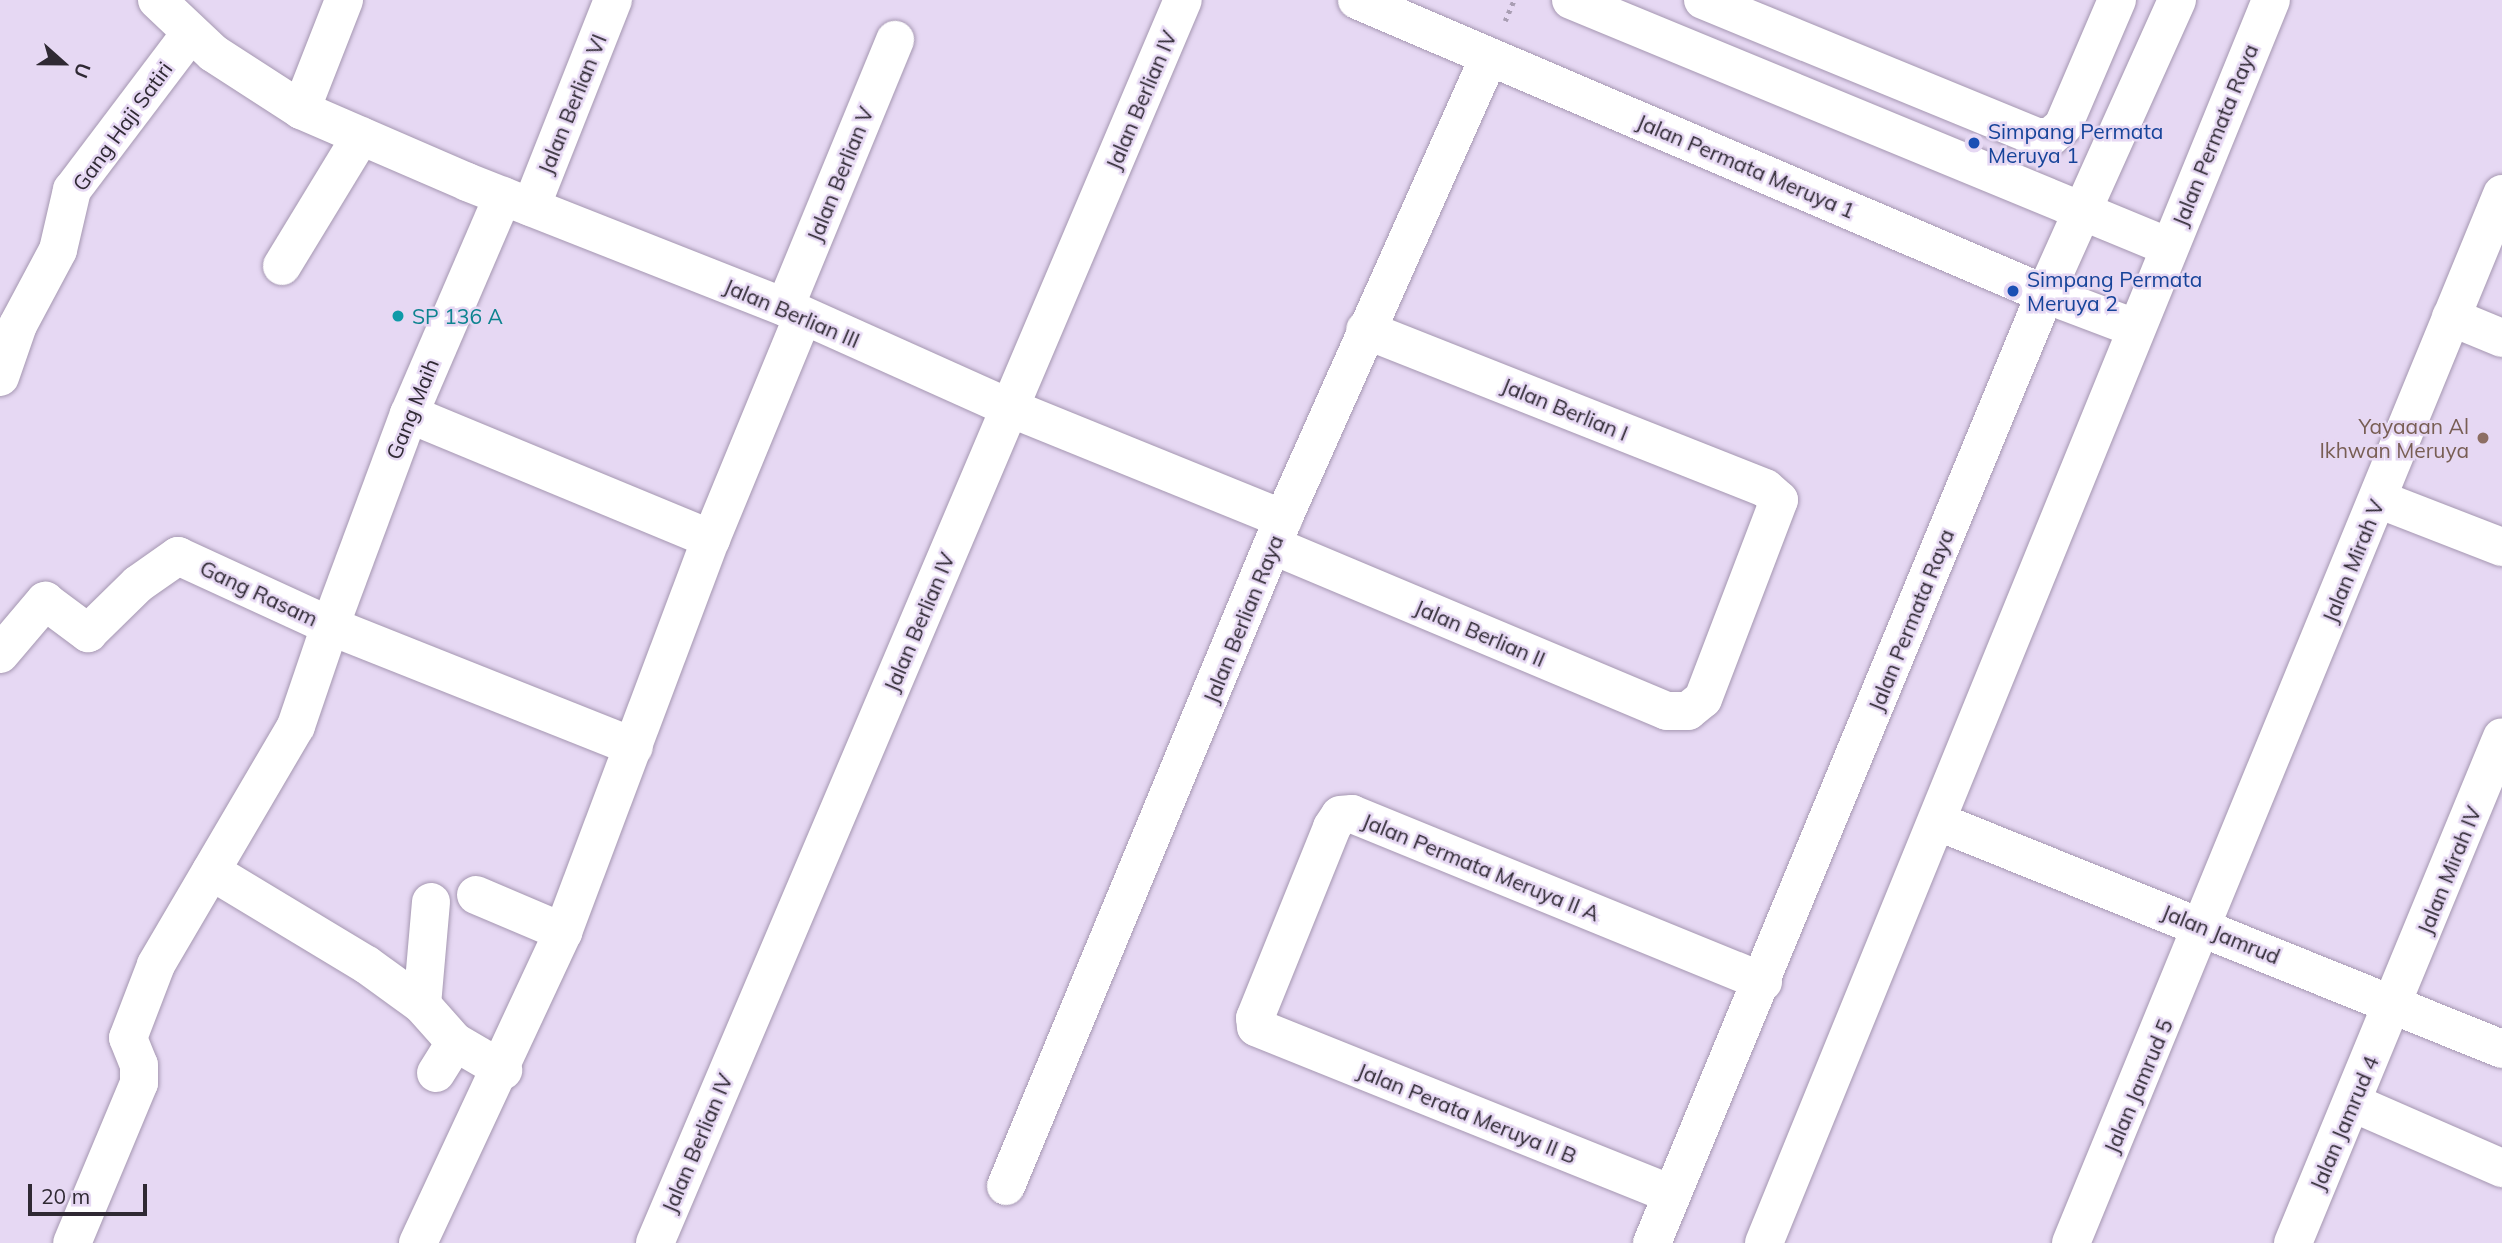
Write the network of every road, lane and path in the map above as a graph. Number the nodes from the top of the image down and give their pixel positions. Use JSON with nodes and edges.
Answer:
{"nodes":[{"id":1,"x":157,"y":0,"type":"edge"},
{"id":2,"x":344,"y":0,"type":"edge"},
{"id":3,"x":613,"y":0,"type":"edge"},
{"id":4,"x":1183,"y":0,"type":"edge"},
{"id":5,"x":1357,"y":0,"type":"edge"},
{"id":6,"x":1514,"y":0,"type":"edge"},
{"id":7,"x":1570,"y":0,"type":"edge"},
{"id":8,"x":1703,"y":0,"type":"edge"},
{"id":9,"x":2117,"y":0,"type":"edge"},
{"id":10,"x":2177,"y":0,"type":"edge"},
{"id":11,"x":2271,"y":0,"type":"edge"},
{"id":12,"x":190,"y":34,"type":"junction"},
{"id":13,"x":895,"y":40,"type":"dead end"},
{"id":14,"x":1494,"y":45,"type":"junction"},
{"id":15,"x":301,"y":110,"type":"junction"},
{"id":16,"x":361,"y":136,"type":"junction"},
{"id":17,"x":2502,"y":194,"type":"edge"},
{"id":18,"x":517,"y":201,"type":"junction"},
{"id":19,"x":2080,"y":212,"type":"junction"},
{"id":20,"x":2169,"y":247,"type":"junction"},
{"id":21,"x":282,"y":265,"type":"dead end"},
{"id":22,"x":2045,"y":294,"type":"junction"},
{"id":23,"x":794,"y":312,"type":"junction"},
{"id":24,"x":2451,"y":317,"type":"junction"},
{"id":25,"x":2135,"y":328,"type":"junction"},
{"id":26,"x":1365,"y":330,"type":"junction"},
{"id":27,"x":2502,"y":338,"type":"edge"},
{"id":28,"x":0,"y":377,"type":"edge"},
{"id":29,"x":1010,"y":408,"type":"junction"},
{"id":30,"x":409,"y":414,"type":"junction"},
{"id":31,"x":2378,"y":499,"type":"junction"},
{"id":32,"x":1278,"y":533,"type":"junction"},
{"id":33,"x":711,"y":539,"type":"junction"},
{"id":34,"x":2502,"y":547,"type":"edge"},
{"id":35,"x":330,"y":626,"type":"junction"},
{"id":36,"x":0,"y":654,"type":"edge"},
{"id":37,"x":1688,"y":711,"type":"joint"},
{"id":38,"x":2502,"y":737,"type":"edge"},
{"id":39,"x":634,"y":747,"type":"junction"},
{"id":40,"x":1939,"y":822,"type":"junction"},
{"id":41,"x":211,"y":870,"type":"junction"},
{"id":42,"x":476,"y":895,"type":"dead end"},
{"id":43,"x":431,"y":902,"type":"dead end"},
{"id":44,"x":2203,"y":928,"type":"junction"},
{"id":45,"x":563,"y":932,"type":"junction"},
{"id":46,"x":1763,"y":982,"type":"junction"},
{"id":47,"x":2395,"y":1003,"type":"junction"},
{"id":48,"x":422,"y":1005,"type":"junction"},
{"id":49,"x":1262,"y":1032,"type":"joint"},
{"id":50,"x":2502,"y":1049,"type":"edge"},
{"id":51,"x":503,"y":1070,"type":"junction"},
{"id":52,"x":2353,"y":1102,"type":"junction"},
{"id":53,"x":2502,"y":1168,"type":"edge"},
{"id":54,"x":1006,"y":1185,"type":"dead end"},
{"id":55,"x":1671,"y":1195,"type":"junction"},
{"id":56,"x":72,"y":1243,"type":"edge"},
{"id":57,"x":418,"y":1243,"type":"edge"},
{"id":58,"x":655,"y":1243,"type":"edge"},
{"id":59,"x":1652,"y":1243,"type":"edge"},
{"id":60,"x":1764,"y":1243,"type":"edge"},
{"id":61,"x":2071,"y":1243,"type":"edge"},
{"id":62,"x":2293,"y":1243,"type":"edge"}],
"edges":[{"from":1,"to":12,"type":"street","name":"Jalan Berlian III"},
{"from":2,"to":15,"type":"street"},
{"from":3,"to":18,"type":"street","name":"Jalan Berlian VI"},
{"from":4,"to":29,"type":"street","name":"Jalan Berlian IV"},
{"from":5,"to":14,"type":"street","name":"Jalan Permata Meruya 1"},
{"from":6,"to":14,"type":"path"},
{"from":7,"to":19,"type":"street"},
{"from":8,"to":9,"type":"street"},
{"from":10,"to":19,"type":"street","name":"Jalan Permata Raya"},
{"from":11,"to":20,"type":"street","name":"Jalan Permata Raya"},
{"from":12,"to":15,"type":"street","name":"Jalan Berlian III"},
{"from":12,"to":28,"type":"street","name":"Gang Haji Satiri"},
{"from":13,"to":23,"type":"street","name":"Jalan Berlian V"},
{"from":14,"to":22,"type":"street","name":"Jalan Permata Meruya 1"},
{"from":14,"to":26,"type":"street","name":"Jalan Berlian Raya"},
{"from":15,"to":16,"type":"street","name":"Jalan Berlian III"},
{"from":16,"to":18,"type":"street","name":"Jalan Berlian III"},
{"from":16,"to":21,"type":"street"},
{"from":17,"to":24,"type":"street","name":"Jalan Mirah V"},
{"from":18,"to":23,"type":"street","name":"Jalan Berlian III"},
{"from":18,"to":30,"type":"street","name":"Gang Maih"},
{"from":19,"to":20,"type":"street"},
{"from":19,"to":22,"type":"street","name":"Jalan Permata Raya"},
{"from":20,"to":25,"type":"street","name":"Jalan Permata Raya"},
{"from":22,"to":25,"type":"street","name":"Jalan Permata Meruya 1"},
{"from":22,"to":46,"type":"street","name":"Jalan Permata Raya"},
{"from":23,"to":29,"type":"street","name":"Jalan Berlian III"},
{"from":23,"to":33,"type":"street","name":"Jalan Berlian V"},
{"from":24,"to":27,"type":"street"},
{"from":24,"to":31,"type":"street","name":"Jalan Mirah V"},
{"from":25,"to":40,"type":"street","name":"Jalan Permata Raya"},
{"from":26,"to":32,"type":"street","name":"Jalan Berlian Raya"},
{"from":26,"to":37,"type":"street","name":"Jalan Berlian I"},
{"from":29,"to":32,"type":"street","name":"Jalan Berlian III"},
{"from":29,"to":58,"type":"street","name":"Jalan Berlian IV"},
{"from":30,"to":33,"type":"street"},
{"from":30,"to":35,"type":"street","name":"Gang Maih"},
{"from":31,"to":34,"type":"street"},
{"from":31,"to":44,"type":"street","name":"Jalan Mirah V"},
{"from":32,"to":37,"type":"street","name":"Jalan Berlian II"},
{"from":32,"to":54,"type":"street","name":"Jalan Berlian Raya"},
{"from":33,"to":39,"type":"street","name":"Jalan Berlian V"},
{"from":35,"to":36,"type":"street","name":"Gang Rasam"},
{"from":35,"to":39,"type":"street"},
{"from":35,"to":41,"type":"street","name":"Gang Maih"},
{"from":38,"to":47,"type":"street","name":"Jalan Mirah IV"},
{"from":39,"to":45,"type":"street","name":"Jalan Berlian V"},
{"from":40,"to":44,"type":"street","name":"Jalan Jamrud"},
{"from":40,"to":60,"type":"street","name":"Jalan Permata Raya"},
{"from":41,"to":48,"type":"street"},
{"from":41,"to":56,"type":"street","name":"Gang Maih"},
{"from":42,"to":45,"type":"street"},
{"from":43,"to":48,"type":"street"},
{"from":44,"to":47,"type":"street","name":"Jalan Jamrud"},
{"from":44,"to":61,"type":"street","name":"Jalan Jamrud 5"},
{"from":45,"to":51,"type":"street","name":"Jalan Berlian V"},
{"from":46,"to":49,"type":"street","name":"Jalan Permata Meruya II A"},
{"from":46,"to":55,"type":"street","name":"Jalan Permata Raya"},
{"from":47,"to":50,"type":"street","name":"Jalan Jamrud"},
{"from":47,"to":52,"type":"street","name":"Jalan Jamrud 4"},
{"from":48,"to":51,"type":"street"},
{"from":49,"to":55,"type":"street","name":"Jalan Perata Meruya II B"},
{"from":51,"to":57,"type":"street","name":"Jalan Berlian V"},
{"from":52,"to":53,"type":"street"},
{"from":52,"to":62,"type":"street","name":"Jalan Jamrud 4"},
{"from":55,"to":59,"type":"street","name":"Jalan Permata Raya"}]}
